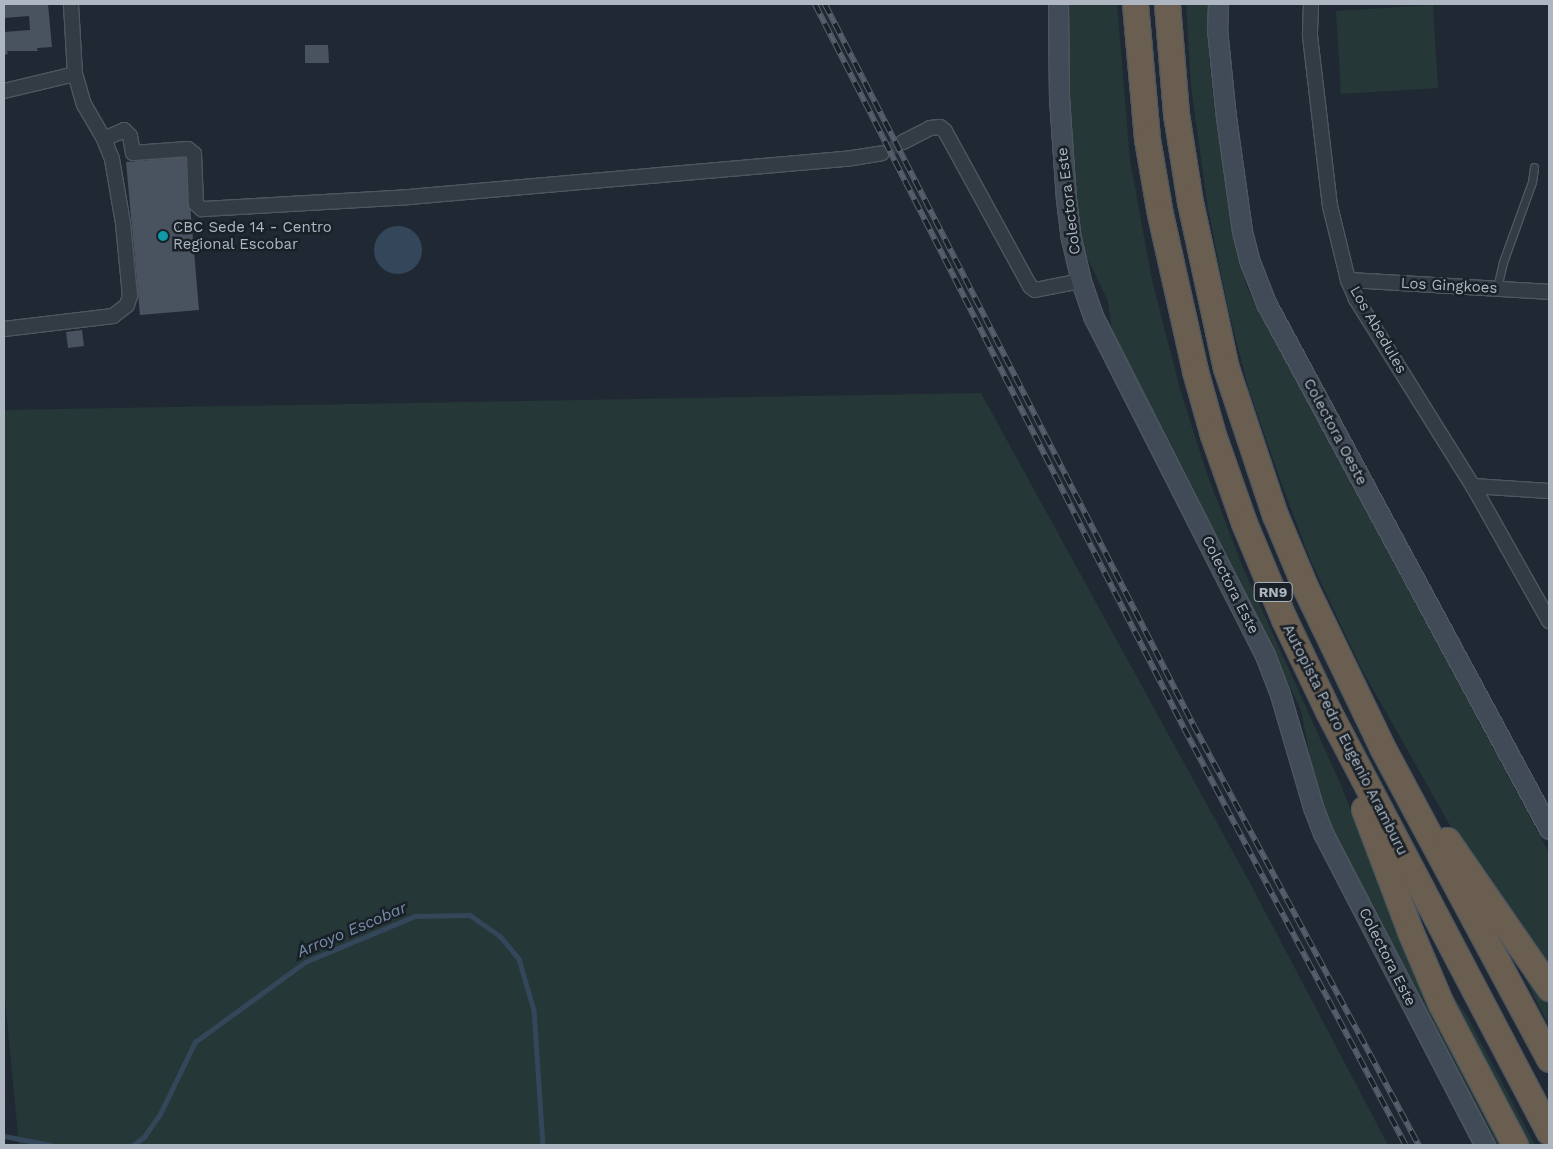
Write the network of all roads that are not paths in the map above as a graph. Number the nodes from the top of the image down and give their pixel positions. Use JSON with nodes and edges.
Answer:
{"nodes":[{"id":1,"x":71,"y":4,"type":"edge"},
{"id":2,"x":1058,"y":4,"type":"edge"},
{"id":3,"x":1135,"y":4,"type":"edge"},
{"id":4,"x":1167,"y":4,"type":"edge"},
{"id":5,"x":1218,"y":4,"type":"edge"},
{"id":6,"x":1312,"y":4,"type":"edge"},
{"id":7,"x":75,"y":74,"type":"junction"},
{"id":8,"x":4,"y":91,"type":"edge"},
{"id":9,"x":104,"y":139,"type":"junction"},
{"id":10,"x":903,"y":142,"type":"tunnel mouth"},
{"id":11,"x":882,"y":153,"type":"tunnel mouth"},
{"id":12,"x":1534,"y":166,"type":"dead end"},
{"id":13,"x":1348,"y":280,"type":"junction"},
{"id":14,"x":1081,"y":281,"type":"junction"},
{"id":15,"x":1497,"y":288,"type":"junction"},
{"id":16,"x":1549,"y":292,"type":"edge"},
{"id":17,"x":4,"y":328,"type":"edge"},
{"id":18,"x":1473,"y":486,"type":"junction"},
{"id":19,"x":1549,"y":491,"type":"edge"},
{"id":20,"x":1549,"y":621,"type":"edge"},
{"id":21,"x":1328,"y":711,"type":"junction"},
{"id":22,"x":1382,"y":747,"type":"junction"},
{"id":23,"x":1549,"y":829,"type":"edge"},
{"id":24,"x":1549,"y":988,"type":"edge"},
{"id":25,"x":1549,"y":1059,"type":"edge"},
{"id":26,"x":1549,"y":1132,"type":"edge"},
{"id":27,"x":1485,"y":1145,"type":"edge"},
{"id":28,"x":1514,"y":1145,"type":"edge"}],
"edges":[{"from":1,"to":7,"type":"street"},
{"from":2,"to":14,"type":"street","name":"Colectora Este"},
{"from":3,"to":21,"type":"highway","name":"Autopista Pedro Eugenio Aramburu","number":"RN9"},
{"from":4,"to":22,"type":"highway","name":"Autopista Pedro Eugenio Aramburu","number":"RN9"},
{"from":5,"to":23,"type":"street","name":"Colectora Oeste"},
{"from":6,"to":13,"type":"street","name":"Los Abedules"},
{"from":7,"to":8,"type":"street"},
{"from":7,"to":9,"type":"street"},
{"from":9,"to":11,"type":"street"},
{"from":9,"to":17,"type":"street"},
{"from":10,"to":14,"type":"street"},
{"from":12,"to":15,"type":"lane"},
{"from":13,"to":15,"type":"street","name":"Los Gingkoes"},
{"from":13,"to":18,"type":"street","name":"Los Abedules"},
{"from":14,"to":27,"type":"street","name":"Colectora Este"},
{"from":15,"to":16,"type":"street","name":"Los Gingkoes"},
{"from":18,"to":19,"type":"street"},
{"from":18,"to":20,"type":"street","name":"Los Abedules"},
{"from":21,"to":26,"type":"highway","name":"Autopista Pedro Eugenio Aramburu","number":"RN9"},
{"from":21,"to":28,"type":"highway"},
{"from":22,"to":24,"type":"highway"},
{"from":22,"to":25,"type":"highway","name":"Autopista Pedro Eugenio Aramburu","number":"RN9"}]}
